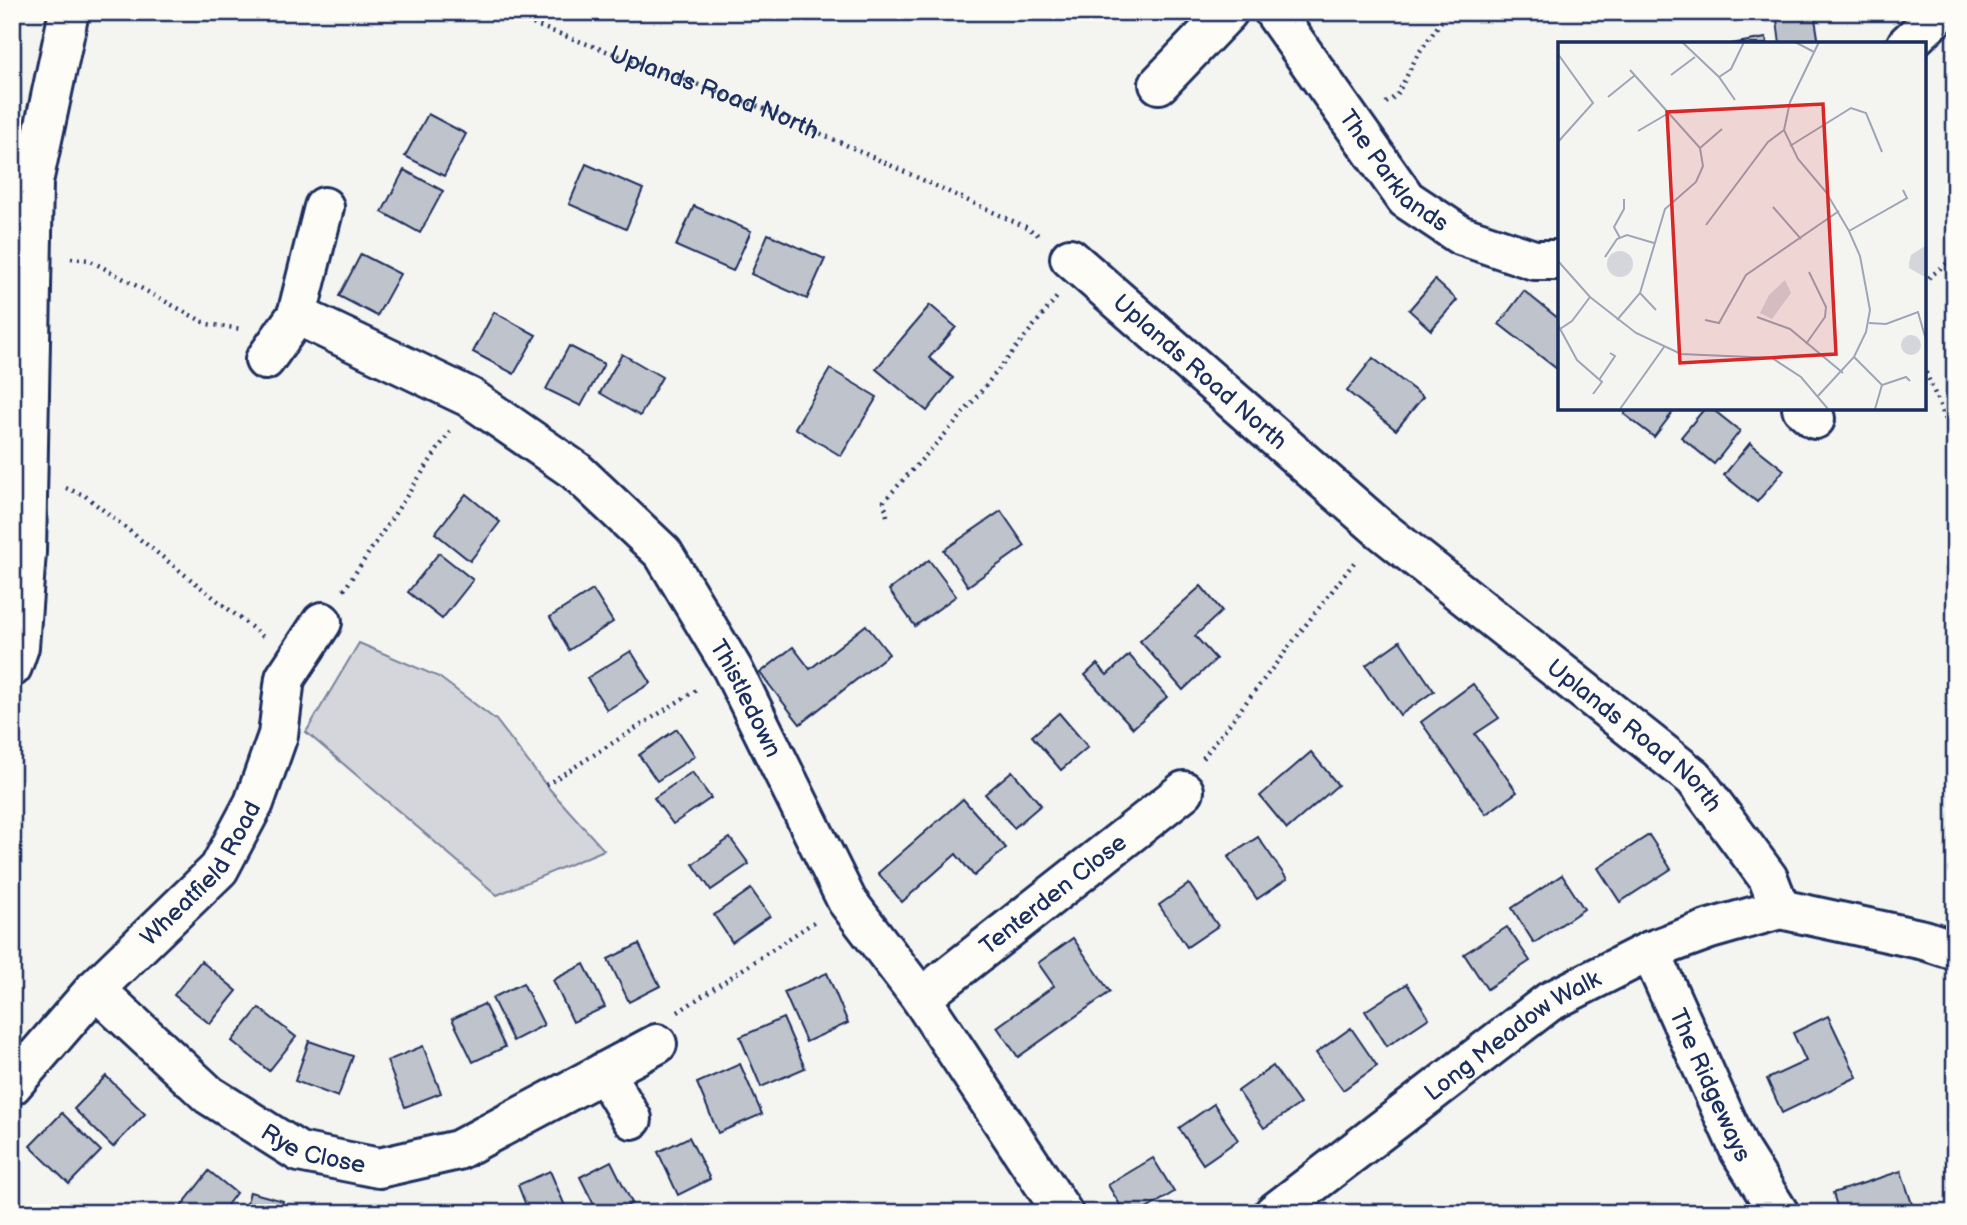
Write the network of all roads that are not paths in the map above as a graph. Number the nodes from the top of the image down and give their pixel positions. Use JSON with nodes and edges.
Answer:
{"nodes":[{"id":1,"x":69,"y":12,"type":"edge"},
{"id":2,"x":1228,"y":12,"type":"edge"},
{"id":3,"x":1274,"y":12,"type":"edge"},
{"id":4,"x":1941,"y":12,"type":"edge"},
{"id":5,"x":1909,"y":42,"type":"edge"},
{"id":6,"x":1159,"y":83,"type":"dead end"},
{"id":7,"x":324,"y":207,"type":"dead end"},
{"id":8,"x":1558,"y":260,"type":"edge"},
{"id":9,"x":1076,"y":263,"type":"road end"},
{"id":10,"x":21,"y":385,"type":"edge"},
{"id":11,"x":323,"y":622,"type":"road end"},
{"id":12,"x":12,"y":667,"type":"edge"},
{"id":13,"x":1184,"y":791,"type":"road end"},
{"id":14,"x":1780,"y":909,"type":"junction"},
{"id":15,"x":1955,"y":950,"type":"edge"},
{"id":16,"x":1650,"y":951,"type":"junction"},
{"id":17,"x":95,"y":989,"type":"junction"},
{"id":18,"x":921,"y":998,"type":"junction"},
{"id":19,"x":657,"y":1044,"type":"road end"},
{"id":20,"x":604,"y":1072,"type":"junction"},
{"id":21,"x":12,"y":1085,"type":"edge"},
{"id":22,"x":632,"y":1119,"type":"dead end"},
{"id":23,"x":1278,"y":1212,"type":"edge"},
{"id":24,"x":1063,"y":1213,"type":"edge"},
{"id":25,"x":1779,"y":1213,"type":"edge"}],
"edges":[{"from":1,"to":10,"type":"street"},
{"from":2,"to":6,"type":"street"},
{"from":3,"to":8,"type":"street","name":"The Parklands"},
{"from":4,"to":5,"type":"street"},
{"from":7,"to":18,"type":"street","name":"Thistledown"},
{"from":9,"to":14,"type":"street","name":"Uplands Road North"},
{"from":10,"to":12,"type":"street"},
{"from":11,"to":17,"type":"street","name":"Wheatfield Road"},
{"from":13,"to":18,"type":"street","name":"Tenterden Close"},
{"from":14,"to":15,"type":"street"},
{"from":14,"to":16,"type":"street","name":"Long Meadow Walk"},
{"from":16,"to":23,"type":"street","name":"Long Meadow Walk"},
{"from":16,"to":25,"type":"street","name":"The Ridgeways"},
{"from":17,"to":20,"type":"street","name":"Rye Close"},
{"from":17,"to":21,"type":"street","name":"Wheatfield Road"},
{"from":18,"to":24,"type":"street","name":"Thistledown"},
{"from":19,"to":20,"type":"street","name":"Rye Close"},
{"from":20,"to":22,"type":"street"}]}
